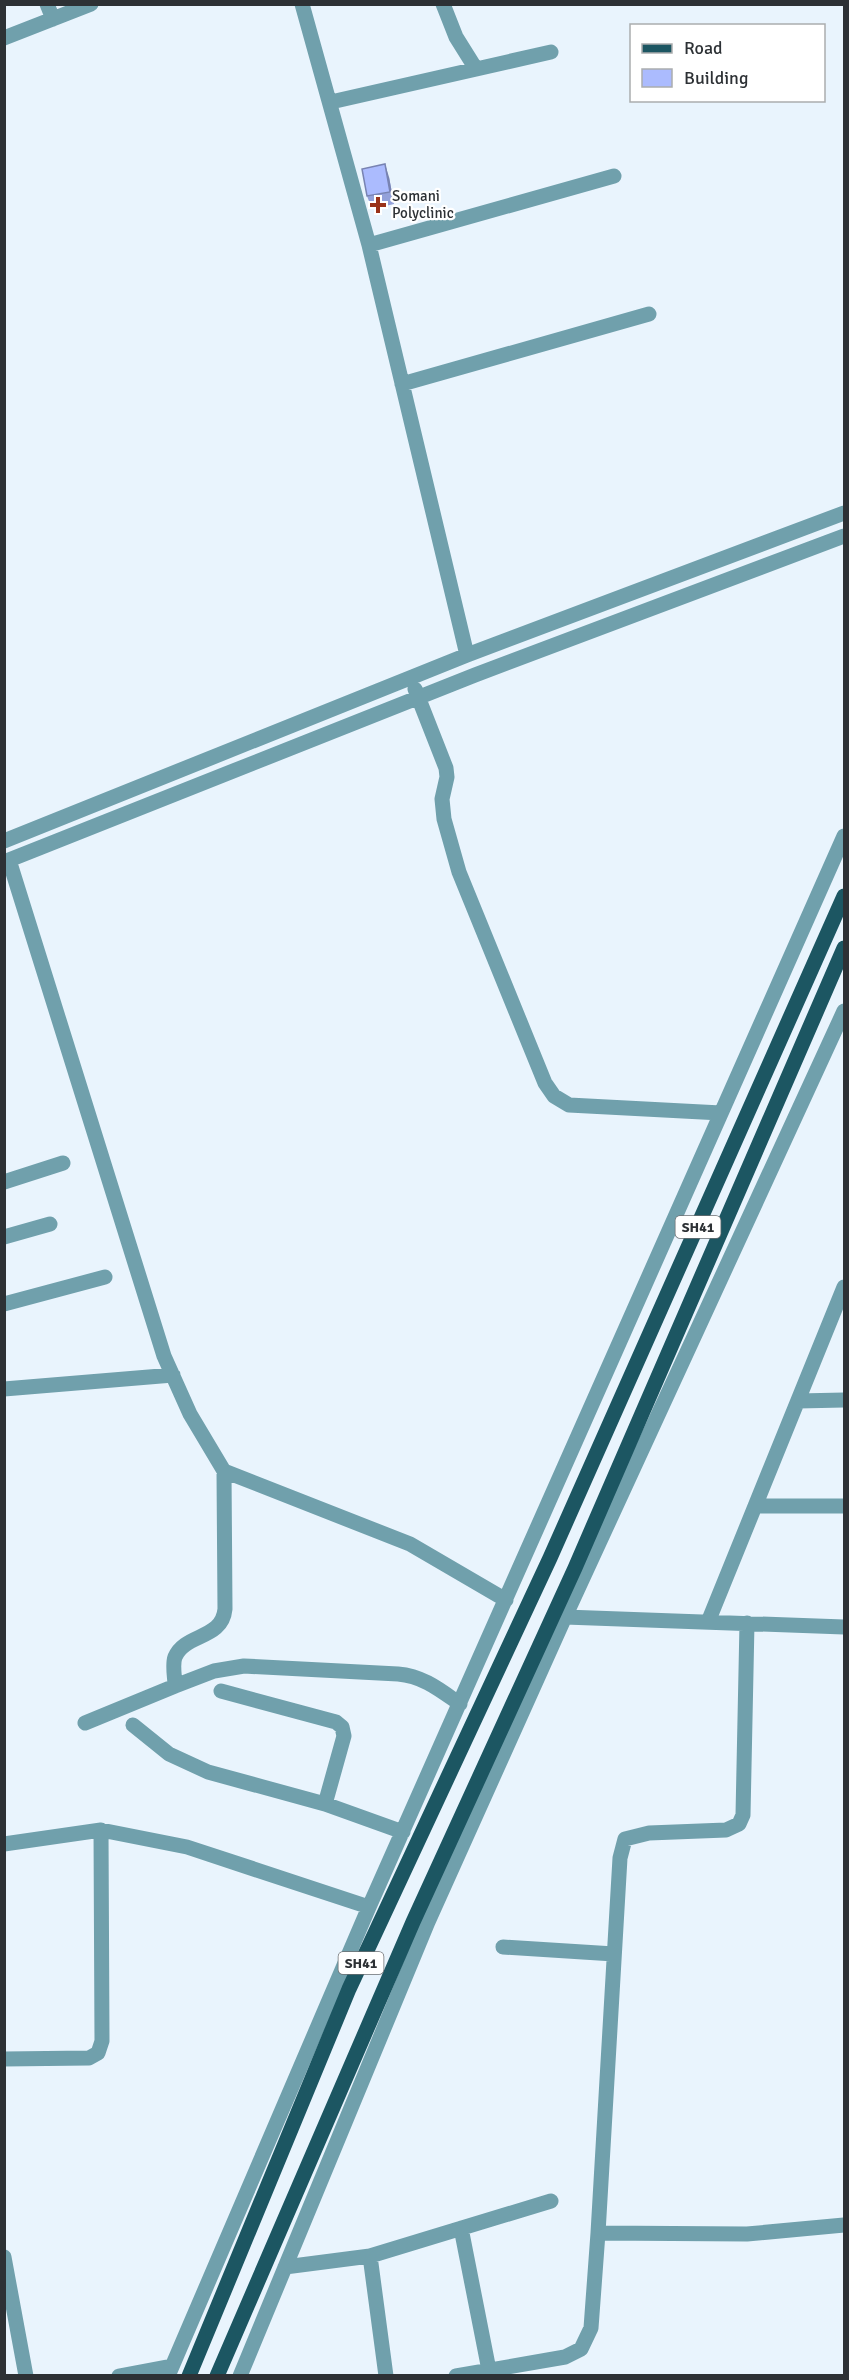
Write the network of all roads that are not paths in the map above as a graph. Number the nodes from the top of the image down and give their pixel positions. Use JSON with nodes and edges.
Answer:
{"nodes":[{"id":1,"x":47,"y":4,"type":"edge"},
{"id":2,"x":92,"y":4,"type":"edge"},
{"id":3,"x":302,"y":4,"type":"edge"},
{"id":4,"x":443,"y":4,"type":"edge"},
{"id":5,"x":53,"y":19,"type":"junction"},
{"id":6,"x":4,"y":38,"type":"edge"},
{"id":7,"x":551,"y":52,"type":"dead end"},
{"id":8,"x":476,"y":69,"type":"junction"},
{"id":9,"x":331,"y":102,"type":"junction"},
{"id":10,"x":614,"y":176,"type":"dead end"},
{"id":11,"x":369,"y":244,"type":"junction"},
{"id":12,"x":649,"y":314,"type":"dead end"},
{"id":13,"x":402,"y":384,"type":"junction"},
{"id":14,"x":844,"y":513,"type":"edge"},
{"id":15,"x":844,"y":536,"type":"edge"},
{"id":16,"x":467,"y":655,"type":"junction"},
{"id":17,"x":411,"y":677,"type":"junction"},
{"id":18,"x":418,"y":697,"type":"junction"},
{"id":19,"x":844,"y":837,"type":"edge"},
{"id":20,"x":4,"y":841,"type":"edge"},
{"id":21,"x":7,"y":861,"type":"edge"},
{"id":22,"x":844,"y":896,"type":"edge"},
{"id":23,"x":844,"y":948,"type":"edge"},
{"id":24,"x":844,"y":1011,"type":"edge"},
{"id":25,"x":722,"y":1113,"type":"junction"},
{"id":26,"x":63,"y":1163,"type":"dead end"},
{"id":27,"x":4,"y":1182,"type":"edge"},
{"id":28,"x":50,"y":1224,"type":"dead end"},
{"id":29,"x":4,"y":1238,"type":"edge"},
{"id":30,"x":105,"y":1277,"type":"dead end"},
{"id":31,"x":844,"y":1289,"type":"edge"},
{"id":32,"x":4,"y":1304,"type":"edge"},
{"id":33,"x":173,"y":1375,"type":"junction"},
{"id":34,"x":4,"y":1389,"type":"edge"},
{"id":35,"x":844,"y":1400,"type":"edge"},
{"id":36,"x":798,"y":1401,"type":"junction"},
{"id":37,"x":224,"y":1471,"type":"junction"},
{"id":38,"x":755,"y":1506,"type":"junction"},
{"id":39,"x":844,"y":1506,"type":"edge"},
{"id":40,"x":506,"y":1600,"type":"junction"},
{"id":41,"x":565,"y":1617,"type":"junction"},
{"id":42,"x":708,"y":1622,"type":"junction"},
{"id":43,"x":747,"y":1623,"type":"junction"},
{"id":44,"x":844,"y":1627,"type":"edge"},
{"id":45,"x":176,"y":1686,"type":"junction"},
{"id":46,"x":222,"y":1691,"type":"dead end"},
{"id":47,"x":460,"y":1704,"type":"junction"},
{"id":48,"x":85,"y":1723,"type":"dead end"},
{"id":49,"x":133,"y":1725,"type":"dead end"},
{"id":50,"x":325,"y":1804,"type":"junction"},
{"id":51,"x":101,"y":1830,"type":"junction"},
{"id":52,"x":403,"y":1832,"type":"junction"},
{"id":53,"x":4,"y":1844,"type":"edge"},
{"id":54,"x":369,"y":1907,"type":"junction"},
{"id":55,"x":503,"y":1947,"type":"dead end"},
{"id":56,"x":614,"y":1954,"type":"junction"},
{"id":57,"x":4,"y":2059,"type":"edge"},
{"id":58,"x":551,"y":2201,"type":"dead end"},
{"id":59,"x":844,"y":2225,"type":"edge"},
{"id":60,"x":461,"y":2228,"type":"junction"},
{"id":61,"x":598,"y":2233,"type":"junction"},
{"id":62,"x":370,"y":2256,"type":"junction"},
{"id":63,"x":4,"y":2257,"type":"edge"},
{"id":64,"x":285,"y":2267,"type":"junction"},
{"id":65,"x":489,"y":2370,"type":"junction"},
{"id":66,"x":170,"y":2371,"type":"edge"},
{"id":67,"x":26,"y":2376,"type":"edge"},
{"id":68,"x":119,"y":2376,"type":"edge"},
{"id":69,"x":189,"y":2376,"type":"edge"},
{"id":70,"x":217,"y":2376,"type":"edge"},
{"id":71,"x":240,"y":2376,"type":"edge"},
{"id":72,"x":386,"y":2376,"type":"edge"},
{"id":73,"x":456,"y":2376,"type":"edge"}],
"edges":[{"from":1,"to":5,"type":"street"},
{"from":2,"to":5,"type":"street"},
{"from":3,"to":9,"type":"street"},
{"from":4,"to":8,"type":"street"},
{"from":5,"to":6,"type":"street"},
{"from":7,"to":8,"type":"street"},
{"from":8,"to":9,"type":"street"},
{"from":9,"to":11,"type":"street"},
{"from":10,"to":11,"type":"street"},
{"from":11,"to":13,"type":"street"},
{"from":12,"to":13,"type":"street"},
{"from":13,"to":16,"type":"street"},
{"from":14,"to":16,"type":"street"},
{"from":15,"to":18,"type":"street"},
{"from":16,"to":17,"type":"street"},
{"from":17,"to":18,"type":"street"},
{"from":17,"to":20,"type":"street"},
{"from":18,"to":21,"type":"street"},
{"from":18,"to":25,"type":"street"},
{"from":19,"to":25,"type":"street"},
{"from":21,"to":33,"type":"street"},
{"from":22,"to":69,"type":"main road","number":"SH41"},
{"from":23,"to":70,"type":"main road","number":"SH41"},
{"from":24,"to":41,"type":"street"},
{"from":25,"to":40,"type":"street"},
{"from":26,"to":27,"type":"street"},
{"from":28,"to":29,"type":"street"},
{"from":30,"to":32,"type":"street"},
{"from":31,"to":36,"type":"street"},
{"from":33,"to":34,"type":"street"},
{"from":33,"to":37,"type":"street"},
{"from":35,"to":36,"type":"street"},
{"from":36,"to":38,"type":"street"},
{"from":37,"to":40,"type":"street"},
{"from":37,"to":45,"type":"street"},
{"from":38,"to":39,"type":"street"},
{"from":38,"to":42,"type":"street"},
{"from":40,"to":47,"type":"street"},
{"from":41,"to":42,"type":"street"},
{"from":41,"to":64,"type":"street"},
{"from":42,"to":43,"type":"street"},
{"from":43,"to":44,"type":"street"},
{"from":43,"to":56,"type":"street"},
{"from":45,"to":47,"type":"street"},
{"from":45,"to":48,"type":"street"},
{"from":46,"to":50,"type":"street"},
{"from":47,"to":52,"type":"street"},
{"from":49,"to":50,"type":"street"},
{"from":50,"to":52,"type":"street"},
{"from":51,"to":53,"type":"street"},
{"from":51,"to":54,"type":"street"},
{"from":51,"to":57,"type":"street"},
{"from":52,"to":54,"type":"street"},
{"from":54,"to":66,"type":"street"},
{"from":55,"to":56,"type":"street"},
{"from":56,"to":61,"type":"street"},
{"from":58,"to":60,"type":"street"},
{"from":59,"to":61,"type":"street"},
{"from":60,"to":62,"type":"street"},
{"from":60,"to":65,"type":"street"},
{"from":61,"to":65,"type":"street"},
{"from":62,"to":64,"type":"street"},
{"from":62,"to":72,"type":"street"},
{"from":63,"to":67,"type":"street"},
{"from":64,"to":71,"type":"street"},
{"from":65,"to":73,"type":"street"},
{"from":66,"to":68,"type":"street"}]}
